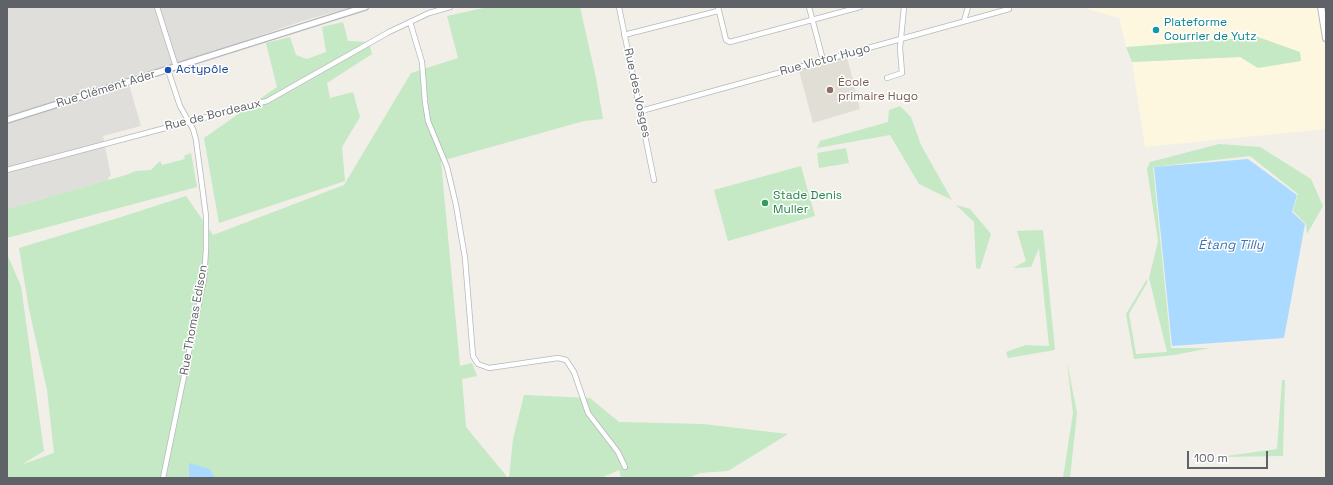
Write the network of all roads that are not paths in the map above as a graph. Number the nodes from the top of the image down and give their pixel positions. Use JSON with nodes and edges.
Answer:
{"nodes":[{"id":1,"x":157,"y":7,"type":"edge"},
{"id":2,"x":365,"y":7,"type":"edge"},
{"id":3,"x":450,"y":7,"type":"edge"},
{"id":4,"x":619,"y":7,"type":"edge"},
{"id":5,"x":809,"y":7,"type":"edge"},
{"id":6,"x":860,"y":7,"type":"edge"},
{"id":7,"x":904,"y":7,"type":"edge"},
{"id":8,"x":968,"y":7,"type":"edge"},
{"id":9,"x":1321,"y":7,"type":"edge"},
{"id":10,"x":718,"y":9,"type":"edge"},
{"id":11,"x":1009,"y":9,"type":"dead end"},
{"id":12,"x":812,"y":20,"type":"junction"},
{"id":13,"x":964,"y":21,"type":"junction"},
{"id":14,"x":410,"y":22,"type":"junction"},
{"id":15,"x":624,"y":35,"type":"junction"},
{"id":16,"x":1326,"y":38,"type":"edge"},
{"id":17,"x":900,"y":39,"type":"junction"},
{"id":18,"x":823,"y":60,"type":"junction"},
{"id":19,"x":176,"y":67,"type":"junction"},
{"id":20,"x":168,"y":70,"type":"junction"},
{"id":21,"x":887,"y":78,"type":"dead end"},
{"id":22,"x":641,"y":111,"type":"junction"},
{"id":23,"x":7,"y":120,"type":"edge"},
{"id":24,"x":189,"y":121,"type":"junction"},
{"id":25,"x":7,"y":170,"type":"edge"},
{"id":26,"x":654,"y":180,"type":"dead end"},
{"id":27,"x":625,"y":467,"type":"dead end"},
{"id":28,"x":163,"y":478,"type":"edge"}],
"edges":[{"from":1,"to":19,"type":"street"},
{"from":2,"to":19,"type":"street","name":"Rue Clément Ader"},
{"from":3,"to":14,"type":"street","name":"Rue de Bordeaux"},
{"from":4,"to":15,"type":"street","name":"Rue des Vosges"},
{"from":5,"to":12,"type":"street"},
{"from":6,"to":12,"type":"street"},
{"from":7,"to":17,"type":"street"},
{"from":8,"to":13,"type":"street"},
{"from":9,"to":16,"type":"main road"},
{"from":10,"to":12,"type":"street"},
{"from":10,"to":15,"type":"street"},
{"from":11,"to":13,"type":"street","name":"Rue Victor Hugo"},
{"from":12,"to":18,"type":"street"},
{"from":13,"to":17,"type":"street","name":"Rue Victor Hugo"},
{"from":14,"to":24,"type":"street","name":"Rue de Bordeaux"},
{"from":14,"to":27,"type":"street"},
{"from":15,"to":22,"type":"street","name":"Rue des Vosges"},
{"from":17,"to":18,"type":"street","name":"Rue Victor Hugo"},
{"from":17,"to":21,"type":"street"},
{"from":18,"to":22,"type":"street","name":"Rue Victor Hugo"},
{"from":19,"to":20,"type":"street","name":"Rue Clément Ader"},
{"from":20,"to":23,"type":"street","name":"Rue Clément Ader"},
{"from":20,"to":24,"type":"street","name":"Rue Thomas Edison"},
{"from":22,"to":26,"type":"street","name":"Rue des Vosges"},
{"from":24,"to":25,"type":"street","name":"Rue de Bordeaux"},
{"from":24,"to":28,"type":"street","name":"Rue Thomas Edison"}]}
